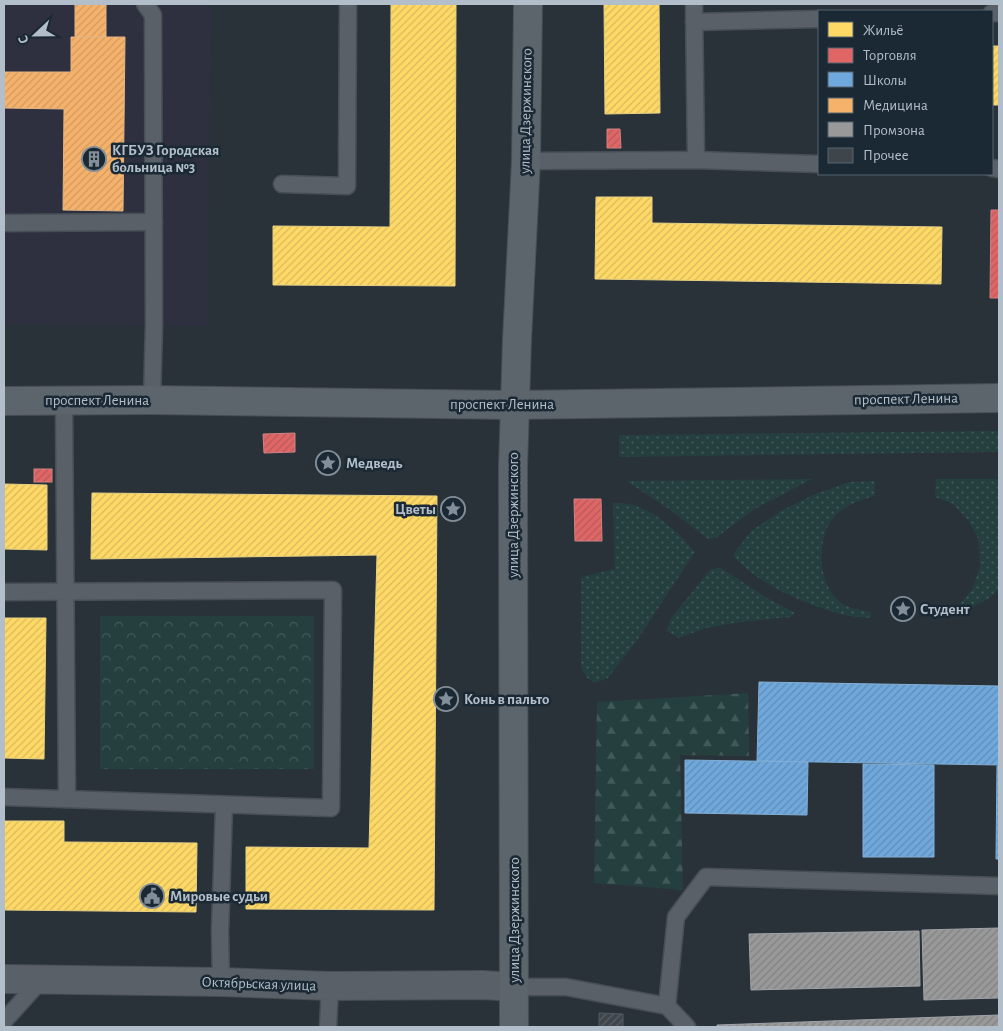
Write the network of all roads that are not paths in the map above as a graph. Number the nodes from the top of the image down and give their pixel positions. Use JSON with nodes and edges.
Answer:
{"nodes":[{"id":1,"x":145,"y":4,"type":"edge"},
{"id":2,"x":348,"y":4,"type":"edge"},
{"id":3,"x":528,"y":4,"type":"edge"},
{"id":4,"x":694,"y":4,"type":"edge"},
{"id":5,"x":818,"y":19,"type":"edge"},
{"id":6,"x":694,"y":22,"type":"junction"},
{"id":7,"x":696,"y":160,"type":"junction"},
{"id":8,"x":526,"y":161,"type":"junction"},
{"id":9,"x":818,"y":164,"type":"edge"},
{"id":10,"x":282,"y":184,"type":"dead end"},
{"id":11,"x":154,"y":222,"type":"junction"},
{"id":12,"x":4,"y":223,"type":"edge"},
{"id":13,"x":999,"y":398,"type":"edge"},
{"id":14,"x":64,"y":400,"type":"junction"},
{"id":15,"x":152,"y":400,"type":"junction"},
{"id":16,"x":4,"y":401,"type":"edge"},
{"id":17,"x":514,"y":405,"type":"junction"},
{"id":18,"x":66,"y":591,"type":"junction"},
{"id":19,"x":4,"y":592,"type":"edge"},
{"id":20,"x":4,"y":797,"type":"edge"},
{"id":21,"x":67,"y":798,"type":"junction"},
{"id":22,"x":224,"y":806,"type":"junction"},
{"id":23,"x":999,"y":886,"type":"edge"},
{"id":24,"x":4,"y":979,"type":"edge"},
{"id":25,"x":42,"y":979,"type":"junction"},
{"id":26,"x":221,"y":982,"type":"junction"},
{"id":27,"x":330,"y":986,"type":"junction"},
{"id":28,"x":514,"y":987,"type":"junction"},
{"id":29,"x":667,"y":1006,"type":"junction"},
{"id":30,"x":4,"y":1021,"type":"edge"},
{"id":31,"x":328,"y":1027,"type":"edge"},
{"id":32,"x":514,"y":1027,"type":"edge"},
{"id":33,"x":687,"y":1027,"type":"edge"}],
"edges":[{"from":1,"to":11,"type":"lane"},
{"from":2,"to":10,"type":"lane"},
{"from":3,"to":8,"type":"main road","name":"улица Дзержинского"},
{"from":4,"to":6,"type":"lane"},
{"from":5,"to":6,"type":"lane"},
{"from":6,"to":7,"type":"lane"},
{"from":7,"to":8,"type":"lane"},
{"from":7,"to":9,"type":"lane"},
{"from":8,"to":17,"type":"main road","name":"улица Дзержинского"},
{"from":11,"to":12,"type":"lane"},
{"from":11,"to":15,"type":"lane"},
{"from":13,"to":17,"type":"main road","name":"проспект Ленина"},
{"from":14,"to":15,"type":"main road","name":"проспект Ленина"},
{"from":14,"to":16,"type":"main road","name":"проспект Ленина"},
{"from":14,"to":18,"type":"lane"},
{"from":15,"to":17,"type":"main road","name":"проспект Ленина"},
{"from":17,"to":28,"type":"main road","name":"улица Дзержинского"},
{"from":18,"to":19,"type":"lane"},
{"from":18,"to":21,"type":"lane"},
{"from":18,"to":22,"type":"lane"},
{"from":20,"to":21,"type":"lane"},
{"from":21,"to":22,"type":"lane"},
{"from":22,"to":26,"type":"lane"},
{"from":23,"to":29,"type":"lane"},
{"from":24,"to":25,"type":"street","name":"Октябрьская улица"},
{"from":25,"to":26,"type":"street","name":"Октябрьская улица"},
{"from":25,"to":30,"type":"lane"},
{"from":26,"to":27,"type":"street","name":"Октябрьская улица"},
{"from":27,"to":28,"type":"street","name":"Октябрьская улица"},
{"from":27,"to":31,"type":"lane"},
{"from":28,"to":29,"type":"lane"},
{"from":28,"to":32,"type":"main road","name":"улица Дзержинского"},
{"from":29,"to":33,"type":"lane"}]}
